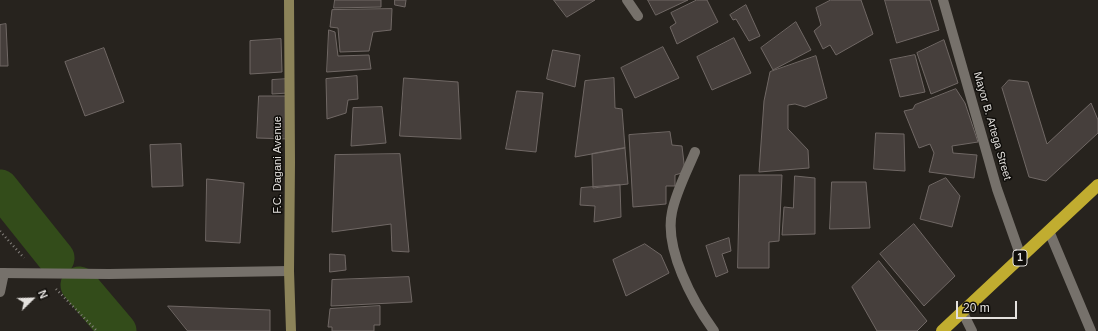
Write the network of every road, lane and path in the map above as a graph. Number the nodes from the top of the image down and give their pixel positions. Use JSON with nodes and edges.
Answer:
{"nodes":[{"id":1,"x":289,"y":0,"type":"edge"},
{"id":2,"x":627,"y":0,"type":"edge"},
{"id":3,"x":943,"y":0,"type":"edge"},
{"id":4,"x":638,"y":16,"type":"dead end"},
{"id":5,"x":695,"y":152,"type":"dead end"},
{"id":6,"x":1098,"y":185,"type":"edge"},
{"id":7,"x":1049,"y":231,"type":"junction"},
{"id":8,"x":1021,"y":257,"type":"junction"},
{"id":9,"x":289,"y":271,"type":"junction"},
{"id":10,"x":2,"y":273,"type":"edge"},
{"id":11,"x":0,"y":292,"type":"edge"},
{"id":12,"x":963,"y":313,"type":"junction"},
{"id":13,"x":291,"y":331,"type":"edge"},
{"id":14,"x":714,"y":331,"type":"edge"},
{"id":15,"x":942,"y":331,"type":"edge"},
{"id":16,"x":972,"y":331,"type":"edge"},
{"id":17,"x":1091,"y":331,"type":"edge"}],
"edges":[{"from":1,"to":9,"type":"street","name":"F.C. Dagani Avenue"},
{"from":2,"to":4,"type":"street"},
{"from":3,"to":8,"type":"street","name":"Mayor B. Artega Street"},
{"from":5,"to":14,"type":"street"},
{"from":6,"to":7,"type":"highway","number":"1"},
{"from":7,"to":8,"type":"highway","number":"1"},
{"from":7,"to":17,"type":"street"},
{"from":8,"to":12,"type":"highway","number":"1"},
{"from":9,"to":10,"type":"street"},
{"from":9,"to":13,"type":"street","name":"F.C. Dagani Avenue"},
{"from":10,"to":11,"type":"street"},
{"from":12,"to":15,"type":"highway","number":"1"},
{"from":12,"to":16,"type":"street"}]}
